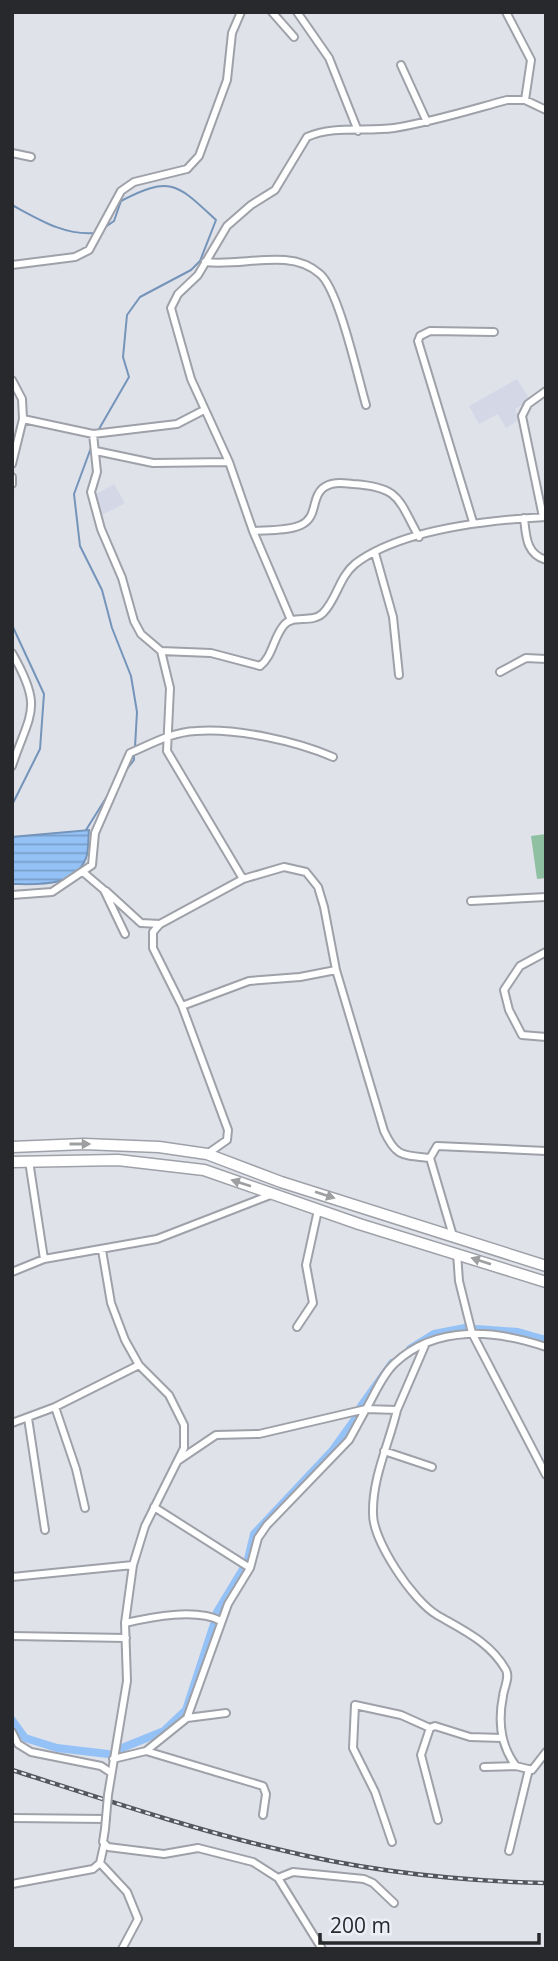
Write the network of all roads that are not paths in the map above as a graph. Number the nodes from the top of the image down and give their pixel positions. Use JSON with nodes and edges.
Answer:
{"nodes":[{"id":1,"x":241,"y":12,"type":"edge"},
{"id":2,"x":272,"y":12,"type":"edge"},
{"id":3,"x":297,"y":12,"type":"edge"},
{"id":4,"x":506,"y":12,"type":"edge"},
{"id":5,"x":294,"y":37,"type":"dead end"},
{"id":6,"x":401,"y":65,"type":"dead end"},
{"id":7,"x":525,"y":100,"type":"junction"},
{"id":8,"x":546,"y":110,"type":"edge"},
{"id":9,"x":426,"y":121,"type":"junction"},
{"id":10,"x":358,"y":131,"type":"junction"},
{"id":11,"x":12,"y":153,"type":"edge"},
{"id":12,"x":31,"y":157,"type":"dead end"},
{"id":13,"x":205,"y":262,"type":"junction"},
{"id":14,"x":12,"y":265,"type":"edge"},
{"id":15,"x":494,"y":332,"type":"dead end"},
{"id":16,"x":12,"y":380,"type":"edge"},
{"id":17,"x":546,"y":391,"type":"edge"},
{"id":18,"x":366,"y":405,"type":"dead end"},
{"id":19,"x":204,"y":410,"type":"junction"},
{"id":20,"x":23,"y":419,"type":"junction"},
{"id":21,"x":93,"y":434,"type":"junction"},
{"id":22,"x":96,"y":451,"type":"junction"},
{"id":23,"x":229,"y":462,"type":"junction"},
{"id":24,"x":12,"y":464,"type":"edge"},
{"id":25,"x":12,"y":477,"type":"edge"},
{"id":26,"x":12,"y":484,"type":"edge"},
{"id":27,"x":544,"y":517,"type":"edge"},
{"id":28,"x":524,"y":518,"type":"junction"},
{"id":29,"x":473,"y":522,"type":"junction"},
{"id":30,"x":253,"y":531,"type":"junction"},
{"id":31,"x":419,"y":537,"type":"junction"},
{"id":32,"x":375,"y":553,"type":"junction"},
{"id":33,"x":546,"y":560,"type":"edge"},
{"id":34,"x":291,"y":620,"type":"junction"},
{"id":35,"x":161,"y":651,"type":"junction"},
{"id":36,"x":12,"y":653,"type":"edge"},
{"id":37,"x":546,"y":659,"type":"edge"},
{"id":38,"x":500,"y":672,"type":"dead end"},
{"id":39,"x":399,"y":675,"type":"dead end"},
{"id":40,"x":167,"y":737,"type":"junction"},
{"id":41,"x":333,"y":757,"type":"dead end"},
{"id":42,"x":12,"y":766,"type":"edge"},
{"id":43,"x":83,"y":872,"type":"junction"},
{"id":44,"x":243,"y":879,"type":"junction"},
{"id":45,"x":104,"y":890,"type":"junction"},
{"id":46,"x":12,"y":895,"type":"edge"},
{"id":47,"x":546,"y":897,"type":"edge"},
{"id":48,"x":471,"y":901,"type":"dead end"},
{"id":49,"x":160,"y":925,"type":"junction"},
{"id":50,"x":125,"y":933,"type":"dead end"},
{"id":51,"x":546,"y":952,"type":"edge"},
{"id":52,"x":336,"y":970,"type":"junction"},
{"id":53,"x":182,"y":1006,"type":"junction"},
{"id":54,"x":546,"y":1038,"type":"edge"},
{"id":55,"x":12,"y":1147,"type":"edge"},
{"id":56,"x":546,"y":1151,"type":"edge"},
{"id":57,"x":207,"y":1154,"type":"junction"},
{"id":58,"x":429,"y":1158,"type":"junction"},
{"id":59,"x":29,"y":1161,"type":"junction"},
{"id":60,"x":12,"y":1163,"type":"edge"},
{"id":61,"x":281,"y":1182,"type":"junction"},
{"id":62,"x":274,"y":1194,"type":"junction"},
{"id":63,"x":318,"y":1210,"type":"junction"},
{"id":64,"x":453,"y":1237,"type":"junction"},
{"id":65,"x":102,"y":1250,"type":"junction"},
{"id":66,"x":457,"y":1254,"type":"junction"},
{"id":67,"x":44,"y":1259,"type":"junction"},
{"id":68,"x":546,"y":1266,"type":"edge"},
{"id":69,"x":12,"y":1272,"type":"edge"},
{"id":70,"x":546,"y":1282,"type":"edge"},
{"id":71,"x":297,"y":1327,"type":"dead end"},
{"id":72,"x":472,"y":1333,"type":"junction"},
{"id":73,"x":426,"y":1343,"type":"junction"},
{"id":74,"x":546,"y":1347,"type":"edge"},
{"id":75,"x":139,"y":1365,"type":"junction"},
{"id":76,"x":54,"y":1407,"type":"junction"},
{"id":77,"x":366,"y":1409,"type":"junction"},
{"id":78,"x":397,"y":1410,"type":"junction"},
{"id":79,"x":28,"y":1418,"type":"junction"},
{"id":80,"x":12,"y":1423,"type":"edge"},
{"id":81,"x":384,"y":1451,"type":"junction"},
{"id":82,"x":179,"y":1460,"type":"junction"},
{"id":83,"x":432,"y":1467,"type":"dead end"},
{"id":84,"x":545,"y":1472,"type":"edge"},
{"id":85,"x":154,"y":1507,"type":"junction"},
{"id":86,"x":85,"y":1508,"type":"dead end"},
{"id":87,"x":45,"y":1530,"type":"dead end"},
{"id":88,"x":133,"y":1565,"type":"junction"},
{"id":89,"x":250,"y":1568,"type":"junction"},
{"id":90,"x":12,"y":1577,"type":"edge"},
{"id":91,"x":221,"y":1621,"type":"junction"},
{"id":92,"x":125,"y":1623,"type":"junction"},
{"id":93,"x":12,"y":1636,"type":"edge"},
{"id":94,"x":125,"y":1638,"type":"junction"},
{"id":95,"x":226,"y":1713,"type":"dead end"},
{"id":96,"x":187,"y":1718,"type":"junction"},
{"id":97,"x":430,"y":1728,"type":"junction"},
{"id":98,"x":12,"y":1732,"type":"edge"},
{"id":99,"x":502,"y":1738,"type":"junction"},
{"id":100,"x":146,"y":1751,"type":"junction"},
{"id":101,"x":546,"y":1752,"type":"edge"},
{"id":102,"x":113,"y":1759,"type":"junction"},
{"id":103,"x":516,"y":1766,"type":"junction"},
{"id":104,"x":484,"y":1767,"type":"dead end"},
{"id":105,"x":529,"y":1769,"type":"junction"},
{"id":106,"x":110,"y":1772,"type":"junction"},
{"id":107,"x":264,"y":1815,"type":"dead end"},
{"id":108,"x":12,"y":1818,"type":"edge"},
{"id":109,"x":106,"y":1819,"type":"junction"},
{"id":110,"x":438,"y":1820,"type":"dead end"},
{"id":111,"x":393,"y":1842,"type":"dead end"},
{"id":112,"x":104,"y":1844,"type":"junction"},
{"id":113,"x":509,"y":1851,"type":"dead end"},
{"id":114,"x":100,"y":1863,"type":"junction"},
{"id":115,"x":278,"y":1878,"type":"junction"},
{"id":116,"x":12,"y":1884,"type":"edge"},
{"id":117,"x":394,"y":1903,"type":"dead end"},
{"id":118,"x":122,"y":1949,"type":"edge"},
{"id":119,"x":322,"y":1949,"type":"edge"}],
"edges":[{"from":1,"to":14,"type":"street"},
{"from":2,"to":5,"type":"street"},
{"from":3,"to":10,"type":"street"},
{"from":4,"to":7,"type":"street"},
{"from":6,"to":9,"type":"street"},
{"from":7,"to":8,"type":"street"},
{"from":7,"to":9,"type":"street"},
{"from":9,"to":10,"type":"street"},
{"from":10,"to":13,"type":"street"},
{"from":11,"to":12,"type":"street"},
{"from":13,"to":18,"type":"street"},
{"from":13,"to":19,"type":"street"},
{"from":15,"to":29,"type":"street"},
{"from":16,"to":20,"type":"street"},
{"from":17,"to":27,"type":"street"},
{"from":19,"to":21,"type":"street"},
{"from":19,"to":23,"type":"street"},
{"from":20,"to":21,"type":"street"},
{"from":20,"to":24,"type":"street"},
{"from":21,"to":22,"type":"street"},
{"from":22,"to":23,"type":"street"},
{"from":22,"to":35,"type":"street"},
{"from":23,"to":30,"type":"street"},
{"from":25,"to":26,"type":"street"},
{"from":27,"to":28,"type":"street"},
{"from":28,"to":29,"type":"street"},
{"from":28,"to":33,"type":"street"},
{"from":29,"to":31,"type":"street"},
{"from":30,"to":31,"type":"street"},
{"from":30,"to":34,"type":"street"},
{"from":31,"to":32,"type":"street"},
{"from":32,"to":34,"type":"street"},
{"from":32,"to":39,"type":"street"},
{"from":34,"to":35,"type":"street"},
{"from":35,"to":40,"type":"street"},
{"from":36,"to":42,"type":"street"},
{"from":37,"to":38,"type":"street"},
{"from":40,"to":41,"type":"street"},
{"from":40,"to":43,"type":"street"},
{"from":40,"to":44,"type":"street"},
{"from":43,"to":45,"type":"street"},
{"from":43,"to":46,"type":"street"},
{"from":44,"to":49,"type":"street"},
{"from":44,"to":52,"type":"street"},
{"from":45,"to":49,"type":"street"},
{"from":45,"to":50,"type":"street"},
{"from":47,"to":48,"type":"street"},
{"from":49,"to":53,"type":"street"},
{"from":51,"to":54,"type":"street"},
{"from":52,"to":53,"type":"street"},
{"from":52,"to":58,"type":"street"},
{"from":53,"to":57,"type":"street"},
{"from":55,"to":57,"type":"main road","one_way":true},
{"from":56,"to":58,"type":"street"},
{"from":57,"to":61,"type":"main road"},
{"from":58,"to":64,"type":"street"},
{"from":59,"to":60,"type":"main road"},
{"from":62,"to":59,"type":"main road","one_way":true},
{"from":59,"to":67,"type":"street"},
{"from":61,"to":62,"type":"main road"},
{"from":61,"to":64,"type":"main road","one_way":true},
{"from":62,"to":63,"type":"main road"},
{"from":62,"to":65,"type":"street"},
{"from":63,"to":66,"type":"main road"},
{"from":63,"to":71,"type":"street"},
{"from":64,"to":68,"type":"main road"},
{"from":65,"to":67,"type":"street"},
{"from":65,"to":75,"type":"street"},
{"from":70,"to":66,"type":"main road","one_way":true},
{"from":66,"to":72,"type":"street"},
{"from":67,"to":69,"type":"street"},
{"from":72,"to":73,"type":"street"},
{"from":72,"to":74,"type":"street"},
{"from":72,"to":84,"type":"street"},
{"from":73,"to":77,"type":"street"},
{"from":73,"to":78,"type":"street"},
{"from":75,"to":76,"type":"street"},
{"from":75,"to":82,"type":"street"},
{"from":76,"to":79,"type":"street"},
{"from":76,"to":86,"type":"street"},
{"from":77,"to":78,"type":"street"},
{"from":77,"to":82,"type":"street"},
{"from":77,"to":89,"type":"street"},
{"from":78,"to":81,"type":"street"},
{"from":79,"to":80,"type":"street"},
{"from":79,"to":87,"type":"street"},
{"from":81,"to":83,"type":"street"},
{"from":81,"to":99,"type":"street"},
{"from":82,"to":85,"type":"street"},
{"from":85,"to":88,"type":"street"},
{"from":85,"to":89,"type":"street"},
{"from":88,"to":90,"type":"street"},
{"from":88,"to":92,"type":"street"},
{"from":89,"to":91,"type":"street"},
{"from":91,"to":92,"type":"street"},
{"from":91,"to":96,"type":"street"},
{"from":92,"to":94,"type":"street"},
{"from":93,"to":94,"type":"street"},
{"from":94,"to":102,"type":"street"},
{"from":95,"to":96,"type":"street"},
{"from":96,"to":100,"type":"street"},
{"from":97,"to":99,"type":"street"},
{"from":97,"to":110,"type":"street"},
{"from":97,"to":111,"type":"street"},
{"from":98,"to":106,"type":"street"},
{"from":99,"to":103,"type":"street"},
{"from":100,"to":102,"type":"street"},
{"from":100,"to":107,"type":"street"},
{"from":101,"to":105,"type":"street"},
{"from":102,"to":106,"type":"street"},
{"from":103,"to":104,"type":"street"},
{"from":103,"to":105,"type":"street"},
{"from":105,"to":113,"type":"street"},
{"from":106,"to":109,"type":"street","bridge":true},
{"from":108,"to":109,"type":"street"},
{"from":109,"to":112,"type":"street","bridge":true},
{"from":112,"to":114,"type":"street"},
{"from":112,"to":115,"type":"street"},
{"from":114,"to":116,"type":"street"},
{"from":114,"to":118,"type":"street"},
{"from":115,"to":117,"type":"street"},
{"from":115,"to":119,"type":"street"}]}
